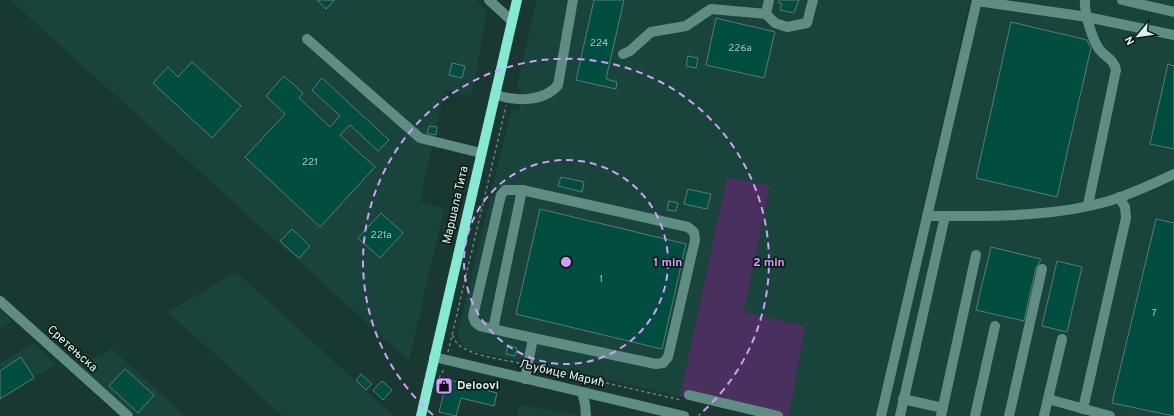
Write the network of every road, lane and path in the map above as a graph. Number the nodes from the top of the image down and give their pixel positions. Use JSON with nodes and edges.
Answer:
{"nodes":[{"id":1,"x":489,"y":0,"type":"edge"},
{"id":2,"x":517,"y":0,"type":"edge"},
{"id":3,"x":573,"y":0,"type":"edge"},
{"id":4,"x":769,"y":0,"type":"edge"},
{"id":5,"x":813,"y":0,"type":"edge"},
{"id":6,"x":977,"y":0,"type":"edge"},
{"id":7,"x":1085,"y":0,"type":"edge"},
{"id":8,"x":1122,"y":0,"type":"edge"},
{"id":9,"x":1174,"y":12,"type":"edge"},
{"id":10,"x":766,"y":14,"type":"junction"},
{"id":11,"x":1087,"y":17,"type":"junction"},
{"id":12,"x":512,"y":21,"type":"junction"},
{"id":13,"x":1174,"y":36,"type":"edge"},
{"id":14,"x":307,"y":39,"type":"dead end"},
{"id":15,"x":622,"y":54,"type":"dead end"},
{"id":16,"x":495,"y":94,"type":"junction"},
{"id":17,"x":508,"y":99,"type":"junction"},
{"id":18,"x":481,"y":153,"type":"junction"},
{"id":19,"x":1174,"y":174,"type":"edge"},
{"id":20,"x":522,"y":190,"type":"junction"},
{"id":21,"x":1120,"y":197,"type":"junction"},
{"id":22,"x":1088,"y":205,"type":"junction"},
{"id":23,"x":927,"y":216,"type":"junction"},
{"id":24,"x":945,"y":216,"type":"junction"},
{"id":25,"x":976,"y":255,"type":"dead end"},
{"id":26,"x":1042,"y":269,"type":"dead end"},
{"id":27,"x":0,"y":301,"type":"edge"},
{"id":28,"x":995,"y":326,"type":"dead end"},
{"id":29,"x":901,"y":329,"type":"junction"},
{"id":30,"x":493,"y":330,"type":"junction"},
{"id":31,"x":452,"y":332,"type":"junction"},
{"id":32,"x":918,"y":334,"type":"junction"},
{"id":33,"x":532,"y":338,"type":"junction"},
{"id":34,"x":1062,"y":339,"type":"dead end"},
{"id":35,"x":434,"y":357,"type":"junction"},
{"id":36,"x":447,"y":360,"type":"junction"},
{"id":37,"x":528,"y":365,"type":"junction"},
{"id":38,"x":525,"y":378,"type":"junction"},
{"id":39,"x":437,"y":380,"type":"dead end"},
{"id":40,"x":582,"y":392,"type":"junction"},
{"id":41,"x":685,"y":398,"type":"joint"},
{"id":42,"x":903,"y":399,"type":"junction"},
{"id":43,"x":1048,"y":400,"type":"junction"},
{"id":44,"x":1083,"y":409,"type":"junction"},
{"id":45,"x":942,"y":412,"type":"edge"},
{"id":46,"x":128,"y":416,"type":"edge"},
{"id":47,"x":421,"y":416,"type":"edge"},
{"id":48,"x":586,"y":416,"type":"edge"},
{"id":49,"x":684,"y":416,"type":"edge"},
{"id":50,"x":778,"y":416,"type":"edge"},
{"id":51,"x":881,"y":416,"type":"edge"},
{"id":52,"x":900,"y":416,"type":"edge"},
{"id":53,"x":975,"y":416,"type":"edge"},
{"id":54,"x":1009,"y":416,"type":"edge"},
{"id":55,"x":1044,"y":416,"type":"edge"},
{"id":56,"x":1110,"y":416,"type":"edge"}],
"edges":[{"from":1,"to":12,"type":"street"},
{"from":2,"to":12,"type":"main road","name":"Маршала Тита"},
{"from":3,"to":17,"type":"street"},
{"from":4,"to":10,"type":"street"},
{"from":5,"to":10,"type":"street"},
{"from":6,"to":11,"type":"street"},
{"from":6,"to":23,"type":"street"},
{"from":7,"to":11,"type":"street"},
{"from":8,"to":9,"type":"street"},
{"from":10,"to":15,"type":"street"},
{"from":11,"to":13,"type":"street"},
{"from":11,"to":22,"type":"street"},
{"from":12,"to":16,"type":"main road","name":"Маршала Тита"},
{"from":14,"to":18,"type":"street"},
{"from":16,"to":17,"type":"street"},
{"from":16,"to":18,"type":"main road","name":"Маршала Тита"},
{"from":17,"to":31,"type":"path"},
{"from":18,"to":35,"type":"main road","name":"Маршала Тита"},
{"from":19,"to":21,"type":"street"},
{"from":20,"to":30,"type":"street"},
{"from":20,"to":30,"type":"street"},
{"from":20,"to":33,"type":"street"},
{"from":21,"to":22,"type":"street"},
{"from":21,"to":44,"type":"street"},
{"from":22,"to":24,"type":"street"},
{"from":23,"to":24,"type":"street"},
{"from":23,"to":29,"type":"street"},
{"from":24,"to":32,"type":"street"},
{"from":25,"to":45,"type":"street"},
{"from":26,"to":54,"type":"street"},
{"from":27,"to":46,"type":"street","name":"Сретењска"},
{"from":28,"to":53,"type":"street"},
{"from":29,"to":32,"type":"street"},
{"from":29,"to":51,"type":"street"},
{"from":30,"to":33,"type":"street"},
{"from":31,"to":36,"type":"path"},
{"from":31,"to":37,"type":"path"},
{"from":32,"to":42,"type":"street"},
{"from":33,"to":37,"type":"street"},
{"from":34,"to":43,"type":"street"},
{"from":35,"to":36,"type":"street","name":"Љубице Марић"},
{"from":35,"to":47,"type":"main road","name":"Маршала Тита"},
{"from":36,"to":38,"type":"street","name":"Љубице Марић"},
{"from":36,"to":39,"type":"path"},
{"from":37,"to":38,"type":"street"},
{"from":37,"to":41,"type":"path"},
{"from":38,"to":40,"type":"street","name":"Љубице Марић"},
{"from":40,"to":48,"type":"street"},
{"from":40,"to":49,"type":"street","name":"Љубице Марић"},
{"from":41,"to":50,"type":"street"},
{"from":42,"to":45,"type":"street"},
{"from":42,"to":52,"type":"street"},
{"from":43,"to":44,"type":"street"},
{"from":43,"to":55,"type":"street"},
{"from":44,"to":56,"type":"street"}]}
